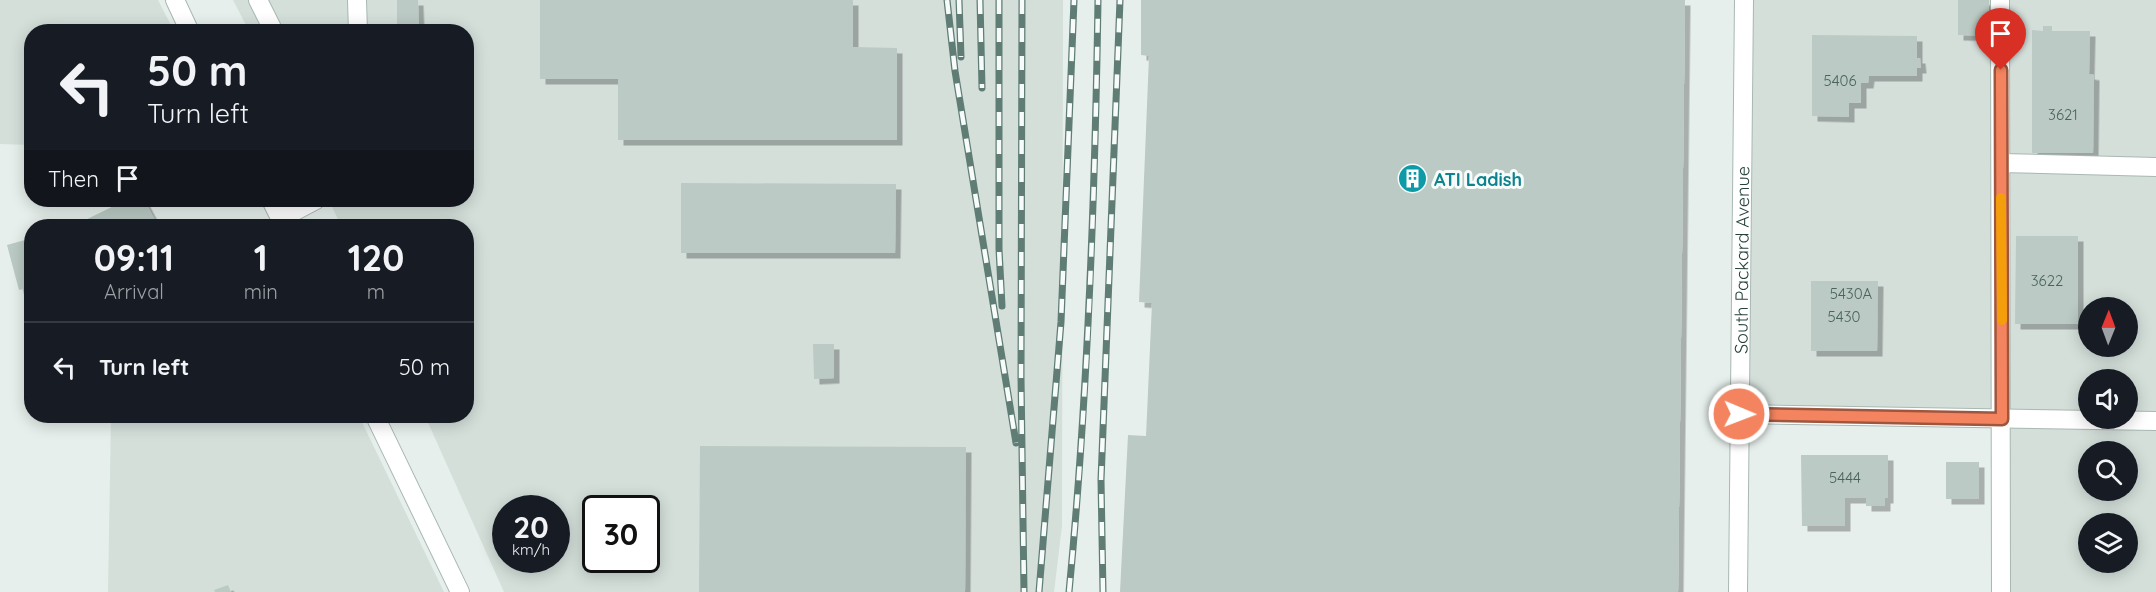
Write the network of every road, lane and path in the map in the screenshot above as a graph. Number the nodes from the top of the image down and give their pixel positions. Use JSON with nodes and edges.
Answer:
{"nodes":[{"id":1,"x":175,"y":0,"type":"edge"},
{"id":2,"x":258,"y":0,"type":"edge"},
{"id":3,"x":357,"y":0,"type":"edge"},
{"id":4,"x":1744,"y":0,"type":"edge"},
{"id":5,"x":2000,"y":0,"type":"edge"},
{"id":6,"x":186,"y":24,"type":"edge"},
{"id":7,"x":270,"y":24,"type":"edge"},
{"id":8,"x":358,"y":24,"type":"edge"},
{"id":9,"x":2001,"y":164,"type":"junction"},
{"id":10,"x":2156,"y":167,"type":"edge"},
{"id":11,"x":306,"y":207,"type":"edge"},
{"id":12,"x":288,"y":219,"type":"edge"},
{"id":13,"x":1739,"y":414,"type":"junction"},
{"id":14,"x":2002,"y":419,"type":"junction"},
{"id":15,"x":2156,"y":420,"type":"edge"},
{"id":16,"x":378,"y":423,"type":"edge"},
{"id":17,"x":460,"y":592,"type":"edge"},
{"id":18,"x":1738,"y":592,"type":"edge"},
{"id":19,"x":2001,"y":592,"type":"edge"}],
"edges":[{"from":1,"to":6,"type":"street"},
{"from":2,"to":7,"type":"street"},
{"from":3,"to":8,"type":"street"},
{"from":4,"to":13,"type":"street","name":"South Packard Avenue"},
{"from":5,"to":9,"type":"street"},
{"from":9,"to":10,"type":"street"},
{"from":9,"to":14,"type":"street"},
{"from":11,"to":12,"type":"street"},
{"from":13,"to":14,"type":"street"},
{"from":13,"to":18,"type":"street","name":"South Packard Avenue"},
{"from":14,"to":15,"type":"street"},
{"from":14,"to":19,"type":"street"},
{"from":16,"to":17,"type":"street"}]}
